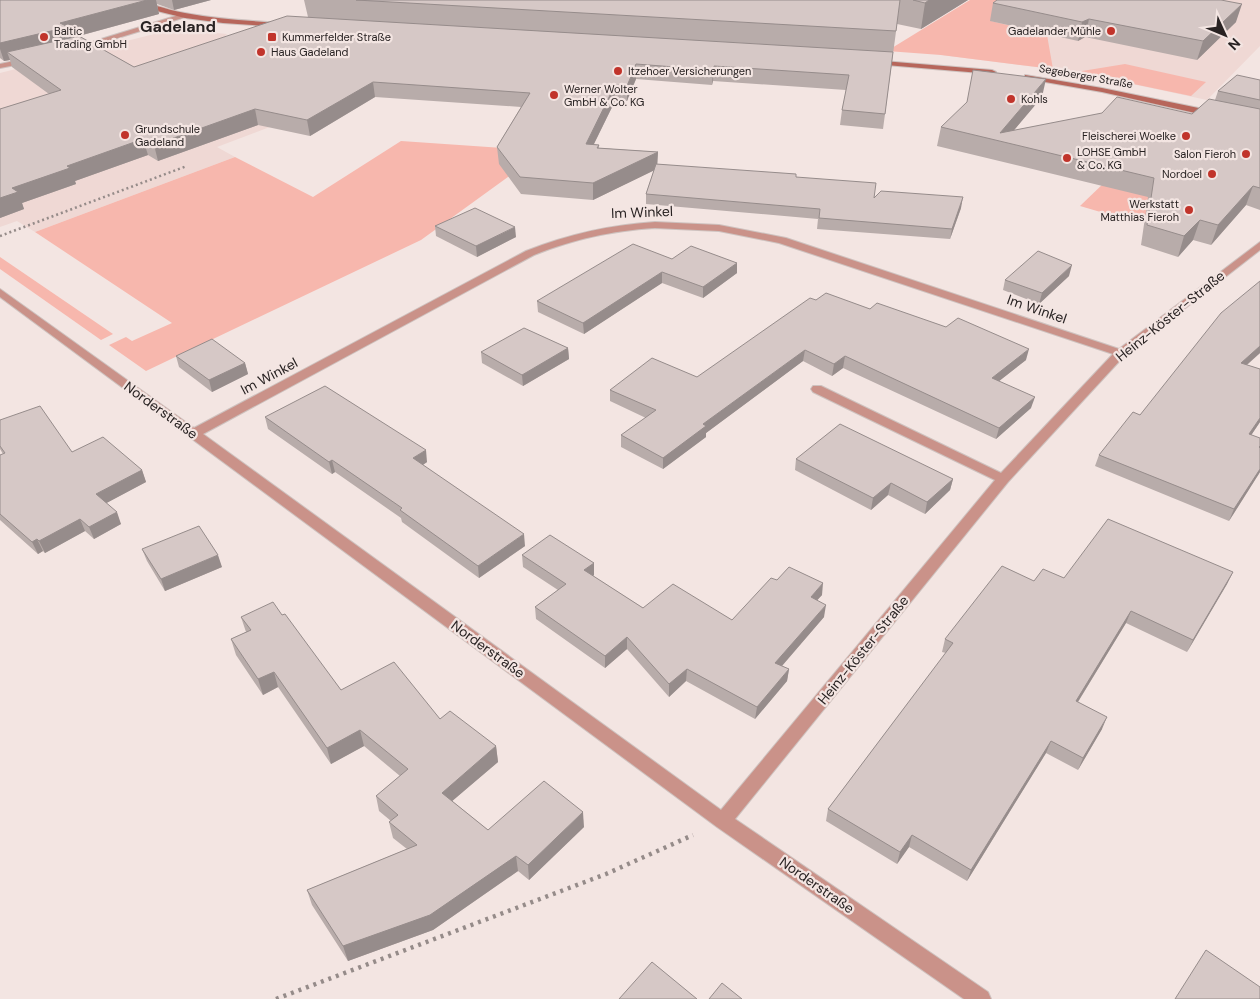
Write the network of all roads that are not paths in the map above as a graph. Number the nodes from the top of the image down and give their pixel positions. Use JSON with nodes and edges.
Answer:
{"nodes":[{"id":1,"x":129,"y":0,"type":"edge"},
{"id":2,"x":186,"y":16,"type":"junction"},
{"id":3,"x":286,"y":26,"type":"edge"},
{"id":4,"x":71,"y":50,"type":"edge"},
{"id":5,"x":38,"y":58,"type":"edge"},
{"id":6,"x":868,"y":62,"type":"edge"},
{"id":7,"x":0,"y":66,"type":"edge"},
{"id":8,"x":998,"y":73,"type":"edge"},
{"id":9,"x":1017,"y":76,"type":"edge"},
{"id":10,"x":1223,"y":116,"type":"edge"},
{"id":11,"x":1260,"y":245,"type":"edge"},
{"id":12,"x":0,"y":292,"type":"edge"},
{"id":13,"x":1121,"y":353,"type":"junction"},
{"id":14,"x":817,"y":390,"type":"dead end"},
{"id":15,"x":194,"y":434,"type":"junction"},
{"id":16,"x":1003,"y":479,"type":"junction"},
{"id":17,"x":723,"y":821,"type":"junction"},
{"id":18,"x":981,"y":999,"type":"edge"}],
"edges":[{"from":1,"to":2,"type":"main road"},
{"from":2,"to":3,"type":"main road"},
{"from":2,"to":4,"type":"street"},
{"from":5,"to":7,"type":"street"},
{"from":6,"to":8,"type":"main road"},
{"from":9,"to":10,"type":"main road","name":"Segeberger Straße"},
{"from":11,"to":13,"type":"street","name":"Heinz-Köster-Straße"},
{"from":12,"to":15,"type":"street","name":"Norderstraße"},
{"from":13,"to":15,"type":"street","name":"Im Winkel"},
{"from":13,"to":16,"type":"street","name":"Heinz-Köster-Straße"},
{"from":14,"to":16,"type":"street"},
{"from":15,"to":17,"type":"street","name":"Norderstraße"},
{"from":16,"to":17,"type":"street","name":"Heinz-Köster-Straße"},
{"from":17,"to":18,"type":"street","name":"Norderstraße"}]}
